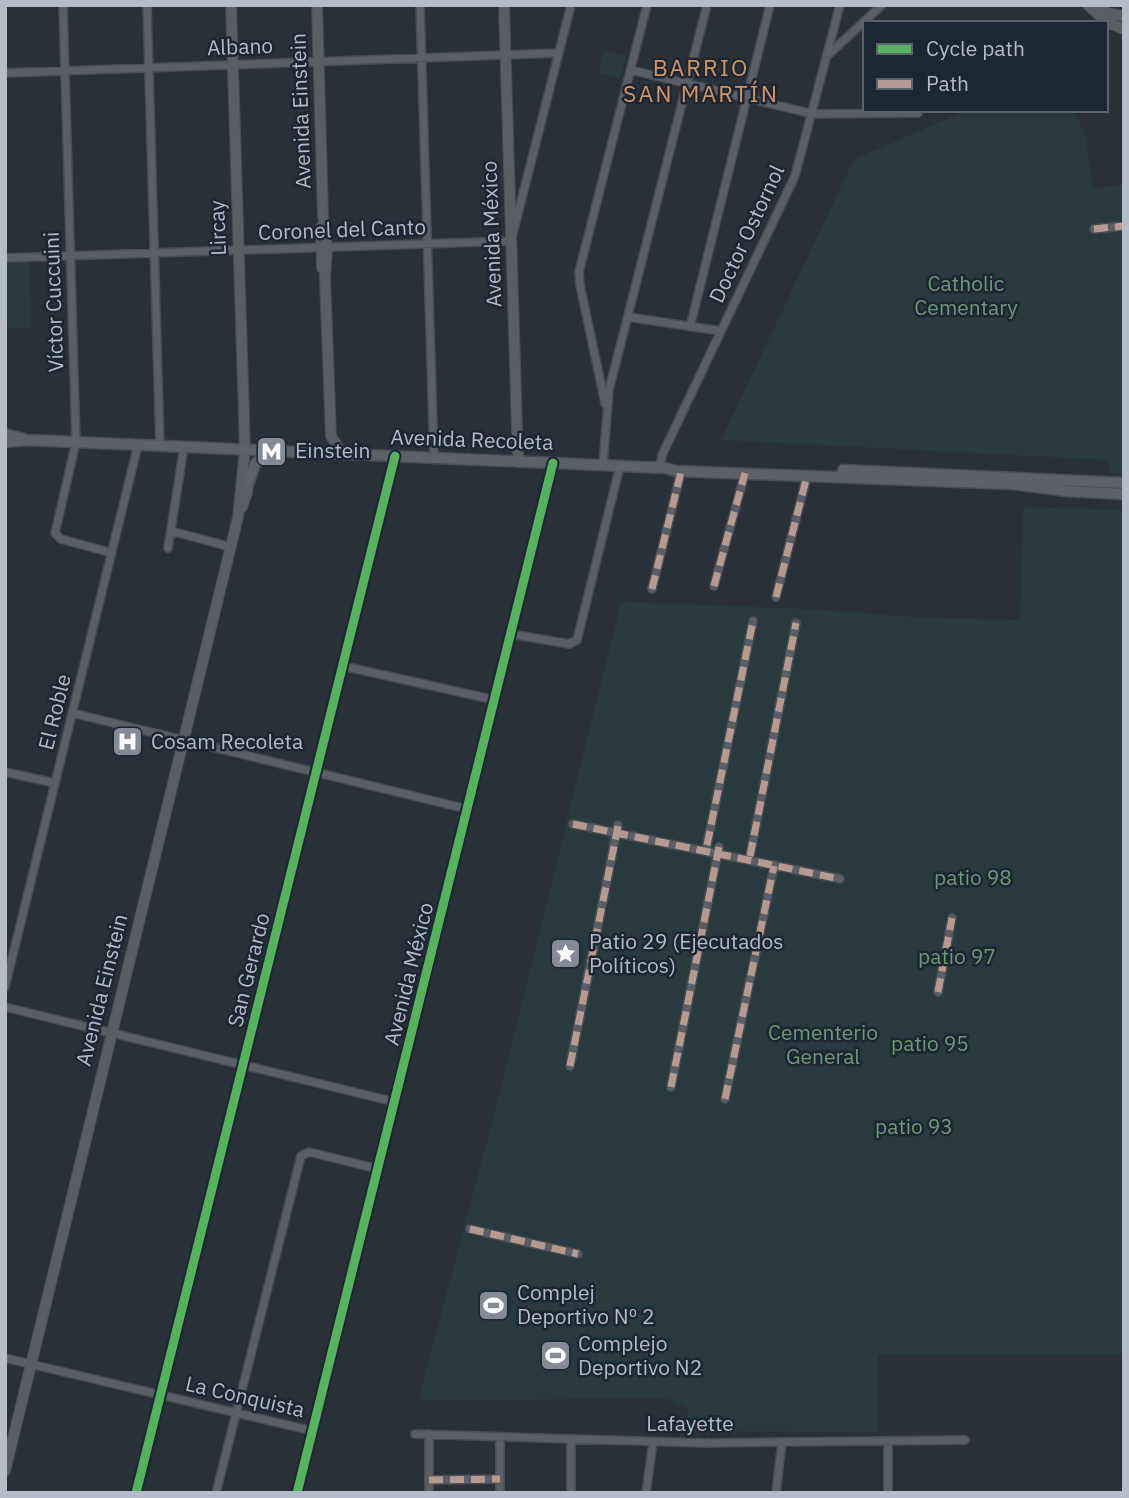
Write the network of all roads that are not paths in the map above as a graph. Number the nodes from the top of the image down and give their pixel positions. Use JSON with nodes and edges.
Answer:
{"nodes":[{"id":1,"x":62,"y":5,"type":"edge"},
{"id":2,"x":147,"y":5,"type":"edge"},
{"id":3,"x":231,"y":5,"type":"edge"},
{"id":4,"x":317,"y":5,"type":"edge"},
{"id":5,"x":420,"y":5,"type":"edge"},
{"id":6,"x":504,"y":5,"type":"edge"},
{"id":7,"x":571,"y":5,"type":"edge"},
{"id":8,"x":647,"y":5,"type":"edge"},
{"id":9,"x":707,"y":5,"type":"edge"},
{"id":10,"x":770,"y":5,"type":"edge"},
{"id":11,"x":840,"y":5,"type":"edge"},
{"id":12,"x":882,"y":5,"type":"edge"},
{"id":13,"x":1109,"y":5,"type":"edge"},
{"id":14,"x":1119,"y":5,"type":"edge"},
{"id":15,"x":1091,"y":7,"type":"edge"},
{"id":16,"x":1124,"y":15,"type":"edge"},
{"id":17,"x":865,"y":21,"type":"edge"},
{"id":18,"x":1106,"y":21,"type":"edge"},
{"id":19,"x":863,"y":23,"type":"edge"},
{"id":20,"x":559,"y":53,"type":"junction"},
{"id":21,"x":506,"y":55,"type":"junction"},
{"id":22,"x":826,"y":57,"type":"junction"},
{"id":23,"x":422,"y":58,"type":"junction"},
{"id":24,"x":319,"y":62,"type":"junction"},
{"id":25,"x":232,"y":65,"type":"junction"},
{"id":26,"x":149,"y":68,"type":"junction"},
{"id":27,"x":631,"y":70,"type":"junction"},
{"id":28,"x":64,"y":71,"type":"junction"},
{"id":29,"x":5,"y":73,"type":"edge"},
{"id":30,"x":687,"y":84,"type":"junction"},
{"id":31,"x":747,"y":98,"type":"junction"},
{"id":32,"x":918,"y":113,"type":"dead end"},
{"id":33,"x":813,"y":114,"type":"junction"},
{"id":34,"x":1124,"y":226,"type":"edge"},
{"id":35,"x":1094,"y":229,"type":"dead end"},
{"id":36,"x":511,"y":242,"type":"junction"},
{"id":37,"x":428,"y":244,"type":"junction"},
{"id":38,"x":323,"y":248,"type":"junction"},
{"id":39,"x":238,"y":250,"type":"junction"},
{"id":40,"x":155,"y":253,"type":"junction"},
{"id":41,"x":70,"y":256,"type":"junction"},
{"id":42,"x":5,"y":258,"type":"edge"},
{"id":43,"x":628,"y":317,"type":"junction"},
{"id":44,"x":690,"y":327,"type":"junction"},
{"id":45,"x":721,"y":331,"type":"junction"},
{"id":46,"x":599,"y":374,"type":"junction"},
{"id":47,"x":613,"y":375,"type":"junction"},
{"id":48,"x":606,"y":408,"type":"junction"},
{"id":49,"x":5,"y":434,"type":"edge"},
{"id":50,"x":331,"y":436,"type":"junction"},
{"id":51,"x":27,"y":440,"type":"junction"},
{"id":52,"x":5,"y":442,"type":"edge"},
{"id":53,"x":76,"y":442,"type":"junction"},
{"id":54,"x":138,"y":445,"type":"junction"},
{"id":55,"x":160,"y":446,"type":"junction"},
{"id":56,"x":184,"y":447,"type":"junction"},
{"id":57,"x":245,"y":449,"type":"junction"},
{"id":58,"x":268,"y":450,"type":"junction"},
{"id":59,"x":320,"y":453,"type":"junction"},
{"id":60,"x":341,"y":454,"type":"junction"},
{"id":61,"x":395,"y":456,"type":"junction"},
{"id":62,"x":434,"y":458,"type":"junction"},
{"id":63,"x":518,"y":462,"type":"junction"},
{"id":64,"x":553,"y":463,"type":"junction"},
{"id":65,"x":603,"y":465,"type":"junction"},
{"id":66,"x":620,"y":466,"type":"junction"},
{"id":67,"x":662,"y":468,"type":"junction"},
{"id":68,"x":681,"y":472,"type":"junction"},
{"id":69,"x":745,"y":473,"type":"junction"},
{"id":70,"x":807,"y":475,"type":"junction"},
{"id":71,"x":249,"y":482,"type":"junction"},
{"id":72,"x":1124,"y":483,"type":"edge"},
{"id":73,"x":1124,"y":494,"type":"edge"},
{"id":74,"x":238,"y":517,"type":"junction"},
{"id":75,"x":171,"y":531,"type":"junction"},
{"id":76,"x":231,"y":547,"type":"junction"},
{"id":77,"x":169,"y":548,"type":"dead end"},
{"id":78,"x":112,"y":553,"type":"junction"},
{"id":79,"x":714,"y":586,"type":"dead end"},
{"id":80,"x":652,"y":589,"type":"dead end"},
{"id":81,"x":776,"y":597,"type":"dead end"},
{"id":82,"x":753,"y":621,"type":"dead end"},
{"id":83,"x":796,"y":623,"type":"dead end"},
{"id":84,"x":511,"y":634,"type":"junction"},
{"id":85,"x":343,"y":666,"type":"junction"},
{"id":86,"x":495,"y":700,"type":"junction"},
{"id":87,"x":72,"y":713,"type":"junction"},
{"id":88,"x":183,"y":740,"type":"junction"},
{"id":89,"x":5,"y":772,"type":"edge"},
{"id":90,"x":317,"y":772,"type":"junction"},
{"id":91,"x":55,"y":783,"type":"junction"},
{"id":92,"x":467,"y":809,"type":"junction"},
{"id":93,"x":573,"y":824,"type":"dead end"},
{"id":94,"x":617,"y":829,"type":"junction"},
{"id":95,"x":707,"y":845,"type":"dead end"},
{"id":96,"x":718,"y":851,"type":"junction"},
{"id":97,"x":750,"y":856,"type":"dead end"},
{"id":98,"x":774,"y":866,"type":"junction"},
{"id":99,"x":840,"y":879,"type":"dead end"},
{"id":100,"x":952,"y":918,"type":"dead end"},
{"id":101,"x":5,"y":987,"type":"edge"},
{"id":102,"x":939,"y":992,"type":"dead end"},
{"id":103,"x":5,"y":1007,"type":"edge"},
{"id":104,"x":112,"y":1033,"type":"junction"},
{"id":105,"x":244,"y":1065,"type":"junction"},
{"id":106,"x":570,"y":1066,"type":"dead end"},
{"id":107,"x":671,"y":1087,"type":"dead end"},
{"id":108,"x":725,"y":1098,"type":"dead end"},
{"id":109,"x":395,"y":1102,"type":"junction"},
{"id":110,"x":379,"y":1169,"type":"junction"},
{"id":111,"x":470,"y":1229,"type":"dead end"},
{"id":112,"x":578,"y":1254,"type":"dead end"},
{"id":113,"x":5,"y":1359,"type":"edge"},
{"id":114,"x":31,"y":1365,"type":"junction"},
{"id":115,"x":161,"y":1395,"type":"junction"},
{"id":116,"x":236,"y":1413,"type":"junction"},
{"id":117,"x":313,"y":1431,"type":"junction"},
{"id":118,"x":415,"y":1433,"type":"dead end"},
{"id":119,"x":429,"y":1434,"type":"junction"},
{"id":120,"x":500,"y":1437,"type":"junction"},
{"id":121,"x":571,"y":1439,"type":"junction"},
{"id":122,"x":965,"y":1440,"type":"dead end"},
{"id":123,"x":888,"y":1441,"type":"junction"},
{"id":124,"x":653,"y":1442,"type":"junction"},
{"id":125,"x":782,"y":1442,"type":"junction"},
{"id":126,"x":5,"y":1471,"type":"edge"},
{"id":127,"x":500,"y":1479,"type":"junction"},
{"id":128,"x":429,"y":1480,"type":"junction"},
{"id":129,"x":136,"y":1493,"type":"edge"},
{"id":130,"x":216,"y":1493,"type":"edge"},
{"id":131,"x":297,"y":1493,"type":"edge"},
{"id":132,"x":429,"y":1493,"type":"edge"},
{"id":133,"x":500,"y":1493,"type":"edge"},
{"id":134,"x":571,"y":1493,"type":"edge"},
{"id":135,"x":646,"y":1493,"type":"edge"},
{"id":136,"x":776,"y":1493,"type":"edge"},
{"id":137,"x":888,"y":1493,"type":"edge"}],
"edges":[{"from":1,"to":28,"type":"street","name":"Víctor Cuccuini"},
{"from":2,"to":26,"type":"street"},
{"from":3,"to":25,"type":"street","name":"Lircay"},
{"from":4,"to":24,"type":"street","name":"Avenida Einstein"},
{"from":5,"to":23,"type":"street"},
{"from":6,"to":21,"type":"street","name":"Avenida México"},
{"from":7,"to":20,"type":"street"},
{"from":8,"to":27,"type":"street"},
{"from":9,"to":30,"type":"street"},
{"from":10,"to":31,"type":"street"},
{"from":11,"to":22,"type":"street","name":"Doctor Ostornol"},
{"from":12,"to":17,"type":"street"},
{"from":13,"to":15,"type":"street"},
{"from":14,"to":16,"type":"street"},
{"from":15,"to":16,"type":"street"},
{"from":15,"to":18,"type":"street"},
{"from":19,"to":22,"type":"street"},
{"from":20,"to":21,"type":"street","name":"Albano"},
{"from":20,"to":36,"type":"street"},
{"from":21,"to":23,"type":"street","name":"Albano"},
{"from":21,"to":36,"type":"street","name":"Avenida México"},
{"from":22,"to":33,"type":"street","name":"Doctor Ostornol"},
{"from":23,"to":24,"type":"street","name":"Albano"},
{"from":23,"to":37,"type":"street"},
{"from":24,"to":25,"type":"street","name":"Albano"},
{"from":24,"to":38,"type":"street","name":"Avenida Einstein"},
{"from":25,"to":26,"type":"street","name":"Albano"},
{"from":25,"to":39,"type":"street","name":"Lircay"},
{"from":26,"to":28,"type":"street","name":"Albano"},
{"from":26,"to":40,"type":"street"},
{"from":27,"to":30,"type":"street"},
{"from":27,"to":46,"type":"street"},
{"from":28,"to":29,"type":"street","name":"Albano"},
{"from":28,"to":41,"type":"street","name":"Víctor Cuccuini"},
{"from":30,"to":31,"type":"street"},
{"from":30,"to":43,"type":"street"},
{"from":31,"to":33,"type":"street"},
{"from":31,"to":44,"type":"street"},
{"from":32,"to":33,"type":"street"},
{"from":33,"to":45,"type":"street","name":"Doctor Ostornol"},
{"from":34,"to":35,"type":"street"},
{"from":36,"to":37,"type":"street","name":"Coronel del Canto"},
{"from":36,"to":63,"type":"street","name":"Avenida México"},
{"from":37,"to":38,"type":"street","name":"Coronel del Canto"},
{"from":37,"to":62,"type":"street"},
{"from":38,"to":39,"type":"street","name":"Coronel del Canto"},
{"from":38,"to":50,"type":"street","name":"Avenida Einstein"},
{"from":39,"to":40,"type":"street","name":"Coronel del Canto"},
{"from":39,"to":57,"type":"street","name":"Lircay"},
{"from":40,"to":41,"type":"street","name":"Coronel del Canto"},
{"from":40,"to":55,"type":"street"},
{"from":41,"to":42,"type":"street","name":"Coronel del Canto"},
{"from":41,"to":53,"type":"street","name":"Víctor Cuccuini"},
{"from":43,"to":44,"type":"street"},
{"from":43,"to":47,"type":"street"},
{"from":44,"to":45,"type":"street"},
{"from":45,"to":67,"type":"street","name":"Doctor Ostornol"},
{"from":46,"to":47,"type":"street"},
{"from":46,"to":48,"type":"street"},
{"from":47,"to":48,"type":"street"},
{"from":48,"to":65,"type":"street"},
{"from":49,"to":51,"type":"main road","name":"Avenida Recoleta"},
{"from":50,"to":59,"type":"street"},
{"from":50,"to":60,"type":"street","name":"Avenida Einstein"},
{"from":51,"to":52,"type":"main road","name":"Avenida Recoleta"},
{"from":51,"to":53,"type":"main road","name":"Avenida Recoleta"},
{"from":53,"to":54,"type":"main road","name":"Avenida Recoleta"},
{"from":53,"to":78,"type":"street","name":"Víctor Cuccuini"},
{"from":54,"to":55,"type":"main road","name":"Avenida Recoleta"},
{"from":54,"to":78,"type":"street","name":"El Roble"},
{"from":55,"to":56,"type":"main road","name":"Avenida Recoleta"},
{"from":56,"to":57,"type":"main road","name":"Avenida Recoleta"},
{"from":56,"to":75,"type":"street"},
{"from":57,"to":58,"type":"main road","name":"Avenida Recoleta"},
{"from":57,"to":71,"type":"street","name":"Avenida Einstein"},
{"from":57,"to":74,"type":"street","name":"Avenida Einstein"},
{"from":58,"to":59,"type":"main road","name":"Avenida Recoleta"},
{"from":58,"to":71,"type":"main road"},
{"from":59,"to":60,"type":"main road","name":"Avenida Recoleta"},
{"from":60,"to":61,"type":"main road","name":"Avenida Recoleta"},
{"from":61,"to":62,"type":"main road","name":"Avenida Recoleta"},
{"from":61,"to":85,"type":"street","name":"San Gerardo"},
{"from":62,"to":63,"type":"main road","name":"Avenida Recoleta"},
{"from":63,"to":64,"type":"main road","name":"Avenida Recoleta"},
{"from":64,"to":65,"type":"main road","name":"Avenida Recoleta"},
{"from":64,"to":84,"type":"street","name":"Avenida México"},
{"from":65,"to":66,"type":"main road","name":"Avenida Recoleta"},
{"from":66,"to":67,"type":"main road","name":"Avenida Recoleta"},
{"from":66,"to":84,"type":"street"},
{"from":67,"to":68,"type":"main road","name":"Avenida Recoleta"},
{"from":67,"to":72,"type":"main road","name":"Avenida Recoleta"},
{"from":68,"to":69,"type":"main road","name":"Avenida Recoleta"},
{"from":68,"to":80,"type":"street"},
{"from":69,"to":70,"type":"main road","name":"Avenida Recoleta"},
{"from":69,"to":79,"type":"street"},
{"from":70,"to":73,"type":"main road","name":"Avenida Recoleta"},
{"from":70,"to":81,"type":"street"},
{"from":71,"to":74,"type":"street","name":"Avenida Einstein"},
{"from":74,"to":76,"type":"street","name":"Avenida Einstein"},
{"from":75,"to":76,"type":"street"},
{"from":75,"to":77,"type":"street"},
{"from":76,"to":88,"type":"street","name":"Avenida Einstein"},
{"from":78,"to":87,"type":"street","name":"El Roble"},
{"from":82,"to":95,"type":"street"},
{"from":83,"to":97,"type":"street"},
{"from":84,"to":86,"type":"street","name":"Avenida México"},
{"from":85,"to":86,"type":"street"},
{"from":85,"to":90,"type":"street","name":"San Gerardo"},
{"from":86,"to":92,"type":"street","name":"Avenida México"},
{"from":87,"to":88,"type":"street"},
{"from":87,"to":91,"type":"street","name":"El Roble"},
{"from":88,"to":90,"type":"street"},
{"from":88,"to":104,"type":"street","name":"Avenida Einstein"},
{"from":89,"to":91,"type":"street"},
{"from":90,"to":92,"type":"street"},
{"from":90,"to":105,"type":"street","name":"San Gerardo"},
{"from":91,"to":101,"type":"street","name":"El Roble"},
{"from":92,"to":109,"type":"street","name":"Avenida México"},
{"from":93,"to":94,"type":"street"},
{"from":94,"to":96,"type":"street"},
{"from":94,"to":106,"type":"street"},
{"from":96,"to":98,"type":"street"},
{"from":96,"to":107,"type":"street"},
{"from":98,"to":99,"type":"street"},
{"from":98,"to":108,"type":"street"},
{"from":100,"to":102,"type":"street"},
{"from":103,"to":104,"type":"street"},
{"from":104,"to":105,"type":"street"},
{"from":104,"to":114,"type":"street","name":"Avenida Einstein"},
{"from":105,"to":109,"type":"street"},
{"from":105,"to":115,"type":"street","name":"San Gerardo"},
{"from":109,"to":110,"type":"street","name":"Avenida México"},
{"from":110,"to":116,"type":"street"},
{"from":110,"to":117,"type":"street","name":"Avenida México"},
{"from":111,"to":112,"type":"street"},
{"from":113,"to":114,"type":"street","name":"La Conquista"},
{"from":114,"to":115,"type":"street","name":"La Conquista"},
{"from":114,"to":126,"type":"street","name":"Avenida Einstein"},
{"from":115,"to":116,"type":"street","name":"La Conquista"},
{"from":115,"to":129,"type":"street","name":"San Gerardo"},
{"from":116,"to":117,"type":"street","name":"La Conquista"},
{"from":116,"to":130,"type":"street"},
{"from":117,"to":131,"type":"street","name":"Avenida México"},
{"from":118,"to":119,"type":"street","name":"Lafayette"},
{"from":119,"to":120,"type":"street","name":"Lafayette"},
{"from":119,"to":128,"type":"street"},
{"from":120,"to":121,"type":"street","name":"Lafayette"},
{"from":120,"to":127,"type":"street"},
{"from":121,"to":124,"type":"street","name":"Lafayette"},
{"from":121,"to":134,"type":"street"},
{"from":122,"to":123,"type":"street","name":"Lafayette"},
{"from":123,"to":125,"type":"street","name":"Lafayette"},
{"from":123,"to":137,"type":"street"},
{"from":124,"to":125,"type":"street","name":"Lafayette"},
{"from":124,"to":135,"type":"street"},
{"from":125,"to":136,"type":"street"},
{"from":127,"to":128,"type":"street"},
{"from":127,"to":133,"type":"street"},
{"from":128,"to":132,"type":"street"}]}
